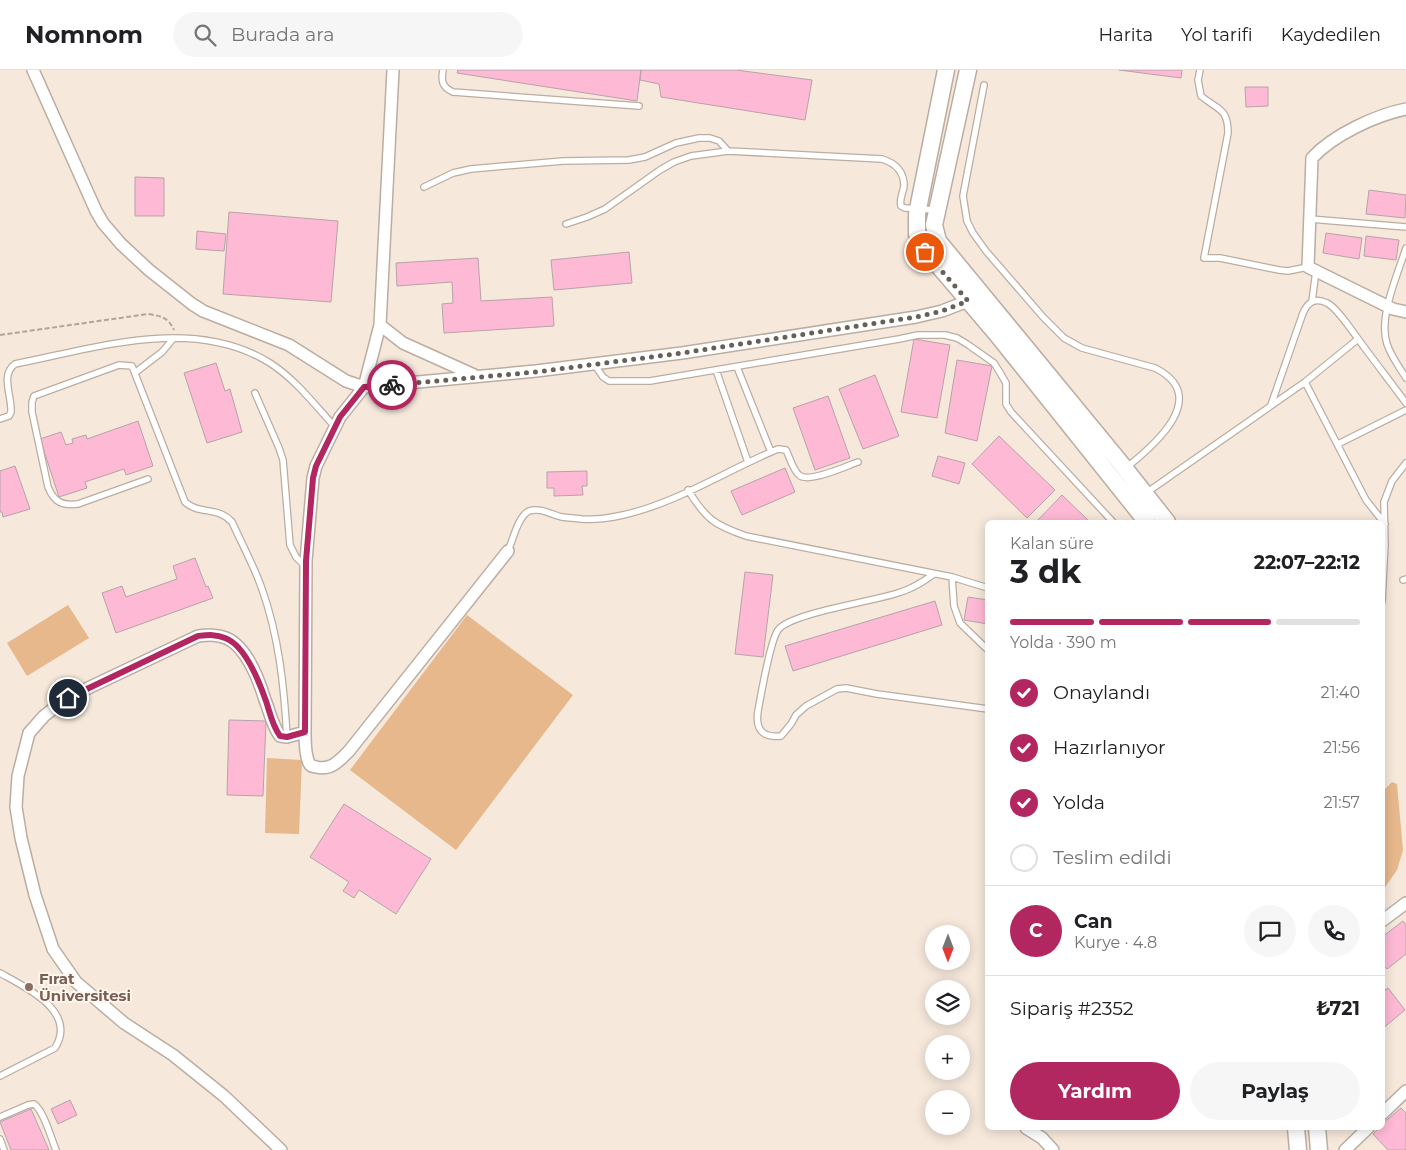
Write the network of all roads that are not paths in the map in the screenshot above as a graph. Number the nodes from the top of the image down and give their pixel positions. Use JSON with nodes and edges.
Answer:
{"nodes":[{"id":1,"x":33,"y":70,"type":"edge"},
{"id":2,"x":393,"y":70,"type":"edge"},
{"id":3,"x":443,"y":70,"type":"edge"},
{"id":4,"x":946,"y":70,"type":"edge"},
{"id":5,"x":968,"y":70,"type":"edge"},
{"id":6,"x":1200,"y":70,"type":"edge"},
{"id":7,"x":984,"y":85,"type":"dead end"},
{"id":8,"x":639,"y":106,"type":"dead end"},
{"id":9,"x":1406,"y":109,"type":"edge"},
{"id":10,"x":728,"y":151,"type":"junction"},
{"id":11,"x":424,"y":187,"type":"dead end"},
{"id":12,"x":918,"y":209,"type":"junction"},
{"id":13,"x":937,"y":210,"type":"junction"},
{"id":14,"x":1310,"y":219,"type":"junction"},
{"id":15,"x":566,"y":224,"type":"dead end"},
{"id":16,"x":1406,"y":227,"type":"edge"},
{"id":17,"x":1406,"y":248,"type":"edge"},
{"id":18,"x":1312,"y":269,"type":"junction"},
{"id":19,"x":968,"y":301,"type":"junction"},
{"id":20,"x":1312,"y":301,"type":"junction"},
{"id":21,"x":1388,"y":306,"type":"junction"},
{"id":22,"x":1406,"y":312,"type":"edge"},
{"id":23,"x":380,"y":325,"type":"junction"},
{"id":24,"x":176,"y":339,"type":"junction"},
{"id":25,"x":1358,"y":339,"type":"junction"},
{"id":26,"x":594,"y":364,"type":"junction"},
{"id":27,"x":737,"y":367,"type":"junction"},
{"id":28,"x":716,"y":370,"type":"junction"},
{"id":29,"x":136,"y":372,"type":"junction"},
{"id":30,"x":475,"y":376,"type":"junction"},
{"id":31,"x":1406,"y":378,"type":"edge"},
{"id":32,"x":1306,"y":382,"type":"junction"},
{"id":33,"x":364,"y":387,"type":"junction"},
{"id":34,"x":255,"y":393,"type":"dead end"},
{"id":35,"x":1406,"y":403,"type":"edge"},
{"id":36,"x":1271,"y":405,"type":"junction"},
{"id":37,"x":1406,"y":410,"type":"edge"},
{"id":38,"x":0,"y":419,"type":"edge"},
{"id":39,"x":335,"y":427,"type":"junction"},
{"id":40,"x":1338,"y":444,"type":"junction"},
{"id":41,"x":771,"y":452,"type":"junction"},
{"id":42,"x":748,"y":462,"type":"junction"},
{"id":43,"x":858,"y":462,"type":"dead end"},
{"id":44,"x":1406,"y":463,"type":"edge"},
{"id":45,"x":1119,"y":473,"type":"junction"},
{"id":46,"x":148,"y":479,"type":"dead end"},
{"id":47,"x":688,"y":490,"type":"junction"},
{"id":48,"x":1138,"y":498,"type":"junction"},
{"id":49,"x":1111,"y":520,"type":"edge"},
{"id":50,"x":1147,"y":520,"type":"edge"},
{"id":51,"x":1165,"y":520,"type":"edge"},
{"id":52,"x":1381,"y":520,"type":"edge"},
{"id":53,"x":1385,"y":520,"type":"edge"},
{"id":54,"x":1385,"y":524,"type":"edge"},
{"id":55,"x":1385,"y":544,"type":"edge"},
{"id":56,"x":508,"y":551,"type":"joint"},
{"id":57,"x":306,"y":567,"type":"junction"},
{"id":58,"x":934,"y":574,"type":"junction"},
{"id":59,"x":952,"y":577,"type":"junction"},
{"id":60,"x":985,"y":587,"type":"edge"},
{"id":61,"x":985,"y":647,"type":"edge"},
{"id":62,"x":985,"y":709,"type":"edge"},
{"id":63,"x":305,"y":732,"type":"junction"},
{"id":64,"x":287,"y":737,"type":"junction"},
{"id":65,"x":1406,"y":904,"type":"edge"},
{"id":66,"x":1385,"y":920,"type":"edge"},
{"id":67,"x":0,"y":973,"type":"edge"},
{"id":68,"x":0,"y":1076,"type":"edge"},
{"id":69,"x":1406,"y":1091,"type":"edge"},
{"id":70,"x":1385,"y":1111,"type":"edge"},
{"id":71,"x":0,"y":1117,"type":"edge"},
{"id":72,"x":1029,"y":1130,"type":"edge"},
{"id":73,"x":1296,"y":1130,"type":"edge"},
{"id":74,"x":1317,"y":1130,"type":"edge"},
{"id":75,"x":1366,"y":1130,"type":"edge"},
{"id":76,"x":0,"y":1139,"type":"edge"},
{"id":77,"x":4,"y":1150,"type":"edge"},
{"id":78,"x":56,"y":1150,"type":"edge"},
{"id":79,"x":281,"y":1150,"type":"edge"},
{"id":80,"x":1053,"y":1150,"type":"edge"},
{"id":81,"x":1298,"y":1150,"type":"edge"},
{"id":82,"x":1319,"y":1150,"type":"edge"},
{"id":83,"x":1345,"y":1150,"type":"edge"}],
"edges":[{"from":1,"to":33,"type":"street"},
{"from":2,"to":23,"type":"street"},
{"from":3,"to":8,"type":"lane"},
{"from":4,"to":12,"type":"main road"},
{"from":5,"to":13,"type":"main road"},
{"from":6,"to":18,"type":"lane"},
{"from":7,"to":45,"type":"lane"},
{"from":9,"to":14,"type":"street"},
{"from":10,"to":11,"type":"lane"},
{"from":10,"to":12,"type":"lane"},
{"from":10,"to":15,"type":"lane"},
{"from":12,"to":13,"type":"lane"},
{"from":12,"to":19,"type":"main road"},
{"from":13,"to":45,"type":"main road"},
{"from":14,"to":16,"type":"lane"},
{"from":14,"to":18,"type":"street"},
{"from":17,"to":21,"type":"lane"},
{"from":18,"to":20,"type":"lane"},
{"from":18,"to":21,"type":"street"},
{"from":19,"to":26,"type":"street"},
{"from":19,"to":45,"type":"main road"},
{"from":20,"to":25,"type":"lane"},
{"from":20,"to":36,"type":"lane"},
{"from":21,"to":22,"type":"street"},
{"from":21,"to":31,"type":"lane"},
{"from":23,"to":30,"type":"street"},
{"from":23,"to":33,"type":"street"},
{"from":24,"to":29,"type":"lane"},
{"from":24,"to":38,"type":"lane"},
{"from":24,"to":39,"type":"lane"},
{"from":25,"to":32,"type":"lane"},
{"from":25,"to":35,"type":"lane"},
{"from":26,"to":28,"type":"lane"},
{"from":26,"to":30,"type":"street"},
{"from":27,"to":28,"type":"lane"},
{"from":27,"to":41,"type":"lane"},
{"from":27,"to":49,"type":"lane"},
{"from":28,"to":42,"type":"lane"},
{"from":29,"to":46,"type":"lane"},
{"from":29,"to":64,"type":"lane"},
{"from":30,"to":33,"type":"street"},
{"from":32,"to":36,"type":"lane"},
{"from":32,"to":40,"type":"lane"},
{"from":33,"to":39,"type":"street"},
{"from":34,"to":57,"type":"lane"},
{"from":36,"to":48,"type":"lane"},
{"from":37,"to":40,"type":"lane"},
{"from":39,"to":57,"type":"street"},
{"from":40,"to":52,"type":"lane"},
{"from":41,"to":42,"type":"lane"},
{"from":41,"to":43,"type":"lane"},
{"from":42,"to":47,"type":"lane"},
{"from":44,"to":53,"type":"lane"},
{"from":45,"to":48,"type":"main road"},
{"from":47,"to":56,"type":"lane"},
{"from":47,"to":58,"type":"lane"},
{"from":48,"to":50,"type":"main road"},
{"from":48,"to":51,"type":"main road"},
{"from":54,"to":55,"type":"lane"},
{"from":56,"to":63,"type":"street"},
{"from":57,"to":63,"type":"street"},
{"from":58,"to":59,"type":"lane"},
{"from":58,"to":62,"type":"lane"},
{"from":59,"to":60,"type":"lane"},
{"from":59,"to":61,"type":"lane"},
{"from":63,"to":64,"type":"street"},
{"from":64,"to":79,"type":"street"},
{"from":65,"to":66,"type":"street"},
{"from":67,"to":68,"type":"lane"},
{"from":69,"to":70,"type":"street"},
{"from":71,"to":78,"type":"lane"},
{"from":72,"to":80,"type":"street"},
{"from":73,"to":81,"type":"main road"},
{"from":74,"to":82,"type":"main road"},
{"from":75,"to":83,"type":"street"},
{"from":76,"to":77,"type":"lane"}]}
